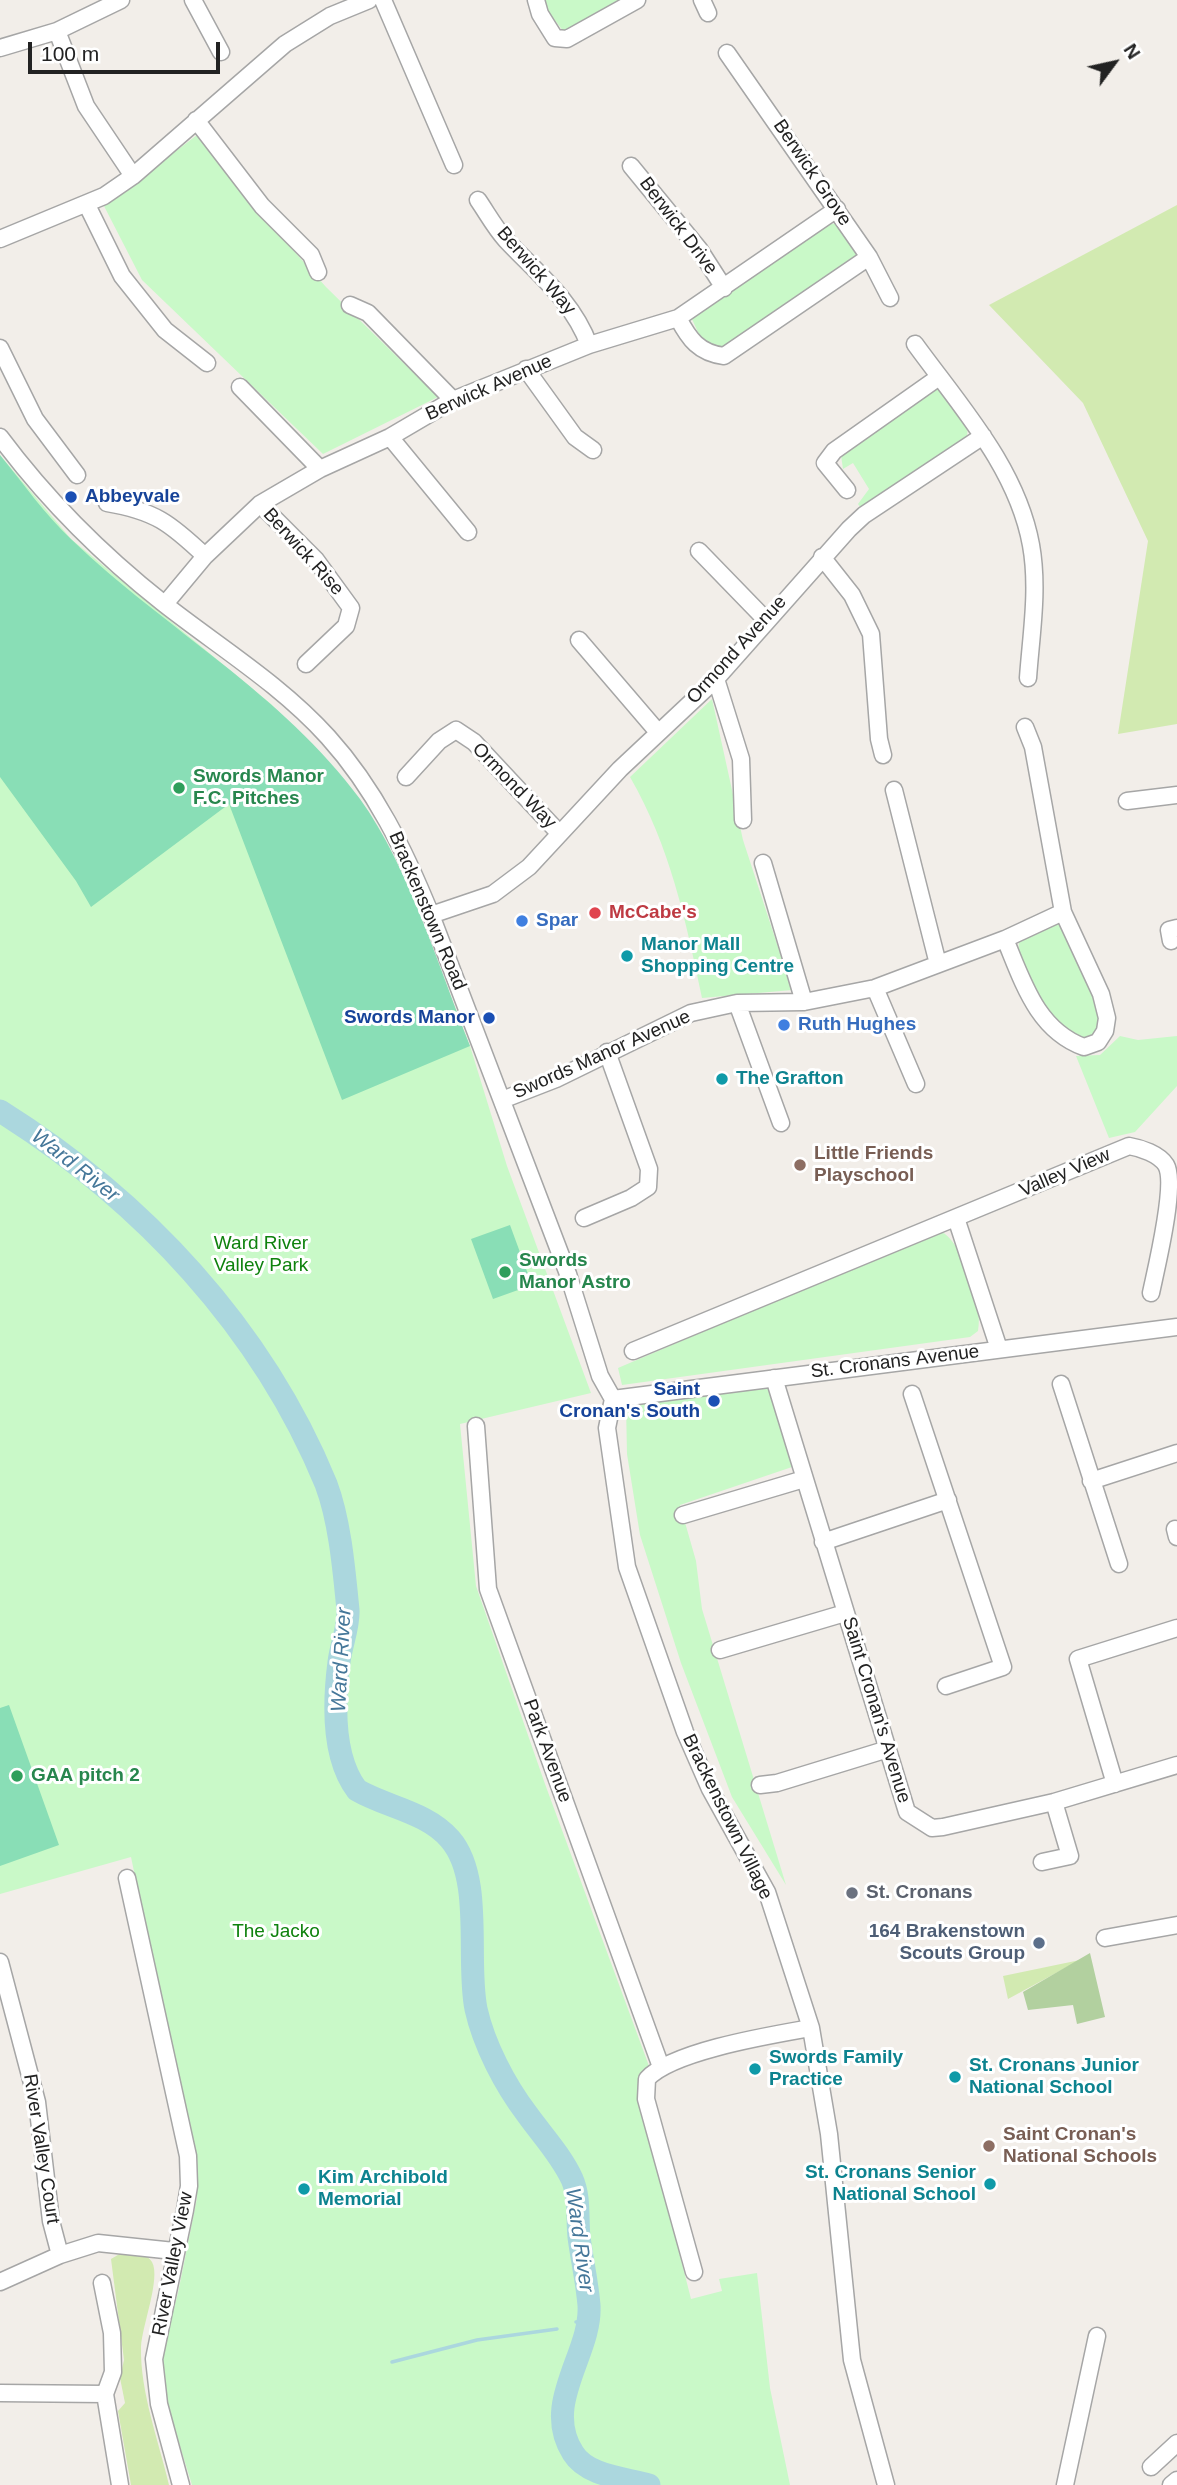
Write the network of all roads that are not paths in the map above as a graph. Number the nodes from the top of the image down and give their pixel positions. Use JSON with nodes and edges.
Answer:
{"nodes":[{"id":1,"x":121,"y":0,"type":"edge"},
{"id":2,"x":193,"y":0,"type":"edge"},
{"id":3,"x":369,"y":0,"type":"edge"},
{"id":4,"x":383,"y":0,"type":"edge"},
{"id":5,"x":536,"y":0,"type":"edge"},
{"id":6,"x":637,"y":0,"type":"edge"},
{"id":7,"x":57,"y":32,"type":"junction"},
{"id":8,"x":0,"y":48,"type":"edge"},
{"id":9,"x":221,"y":52,"type":"dead end"},
{"id":10,"x":727,"y":53,"type":"dead end"},
{"id":11,"x":196,"y":120,"type":"junction"},
{"id":12,"x":454,"y":165,"type":"dead end"},
{"id":13,"x":631,"y":166,"type":"dead end"},
{"id":14,"x":133,"y":176,"type":"junction"},
{"id":15,"x":478,"y":200,"type":"dead end"},
{"id":16,"x":87,"y":205,"type":"junction"},
{"id":17,"x":837,"y":209,"type":"junction"},
{"id":18,"x":0,"y":239,"type":"edge"},
{"id":19,"x":869,"y":257,"type":"junction"},
{"id":20,"x":318,"y":272,"type":"dead end"},
{"id":21,"x":724,"y":288,"type":"junction"},
{"id":22,"x":890,"y":298,"type":"dead end"},
{"id":23,"x":349,"y":304,"type":"dead end"},
{"id":24,"x":678,"y":318,"type":"junction"},
{"id":25,"x":915,"y":344,"type":"dead end"},
{"id":26,"x":589,"y":345,"type":"junction"},
{"id":27,"x":0,"y":348,"type":"edge"},
{"id":28,"x":207,"y":363,"type":"dead end"},
{"id":29,"x":526,"y":369,"type":"junction"},
{"id":30,"x":939,"y":377,"type":"junction"},
{"id":31,"x":240,"y":387,"type":"dead end"},
{"id":32,"x":453,"y":401,"type":"junction"},
{"id":33,"x":0,"y":436,"type":"edge"},
{"id":34,"x":983,"y":436,"type":"junction"},
{"id":35,"x":390,"y":437,"type":"junction"},
{"id":36,"x":593,"y":450,"type":"dead end"},
{"id":37,"x":320,"y":469,"type":"junction"},
{"id":38,"x":77,"y":475,"type":"dead end"},
{"id":39,"x":847,"y":490,"type":"dead end"},
{"id":40,"x":107,"y":503,"type":"dead end"},
{"id":41,"x":260,"y":504,"type":"junction"},
{"id":42,"x":468,"y":532,"type":"dead end"},
{"id":43,"x":699,"y":551,"type":"dead end"},
{"id":44,"x":205,"y":556,"type":"junction"},
{"id":45,"x":822,"y":556,"type":"junction"},
{"id":46,"x":164,"y":604,"type":"junction"},
{"id":47,"x":766,"y":620,"type":"junction"},
{"id":48,"x":579,"y":640,"type":"dead end"},
{"id":49,"x":306,"y":664,"type":"dead end"},
{"id":50,"x":1028,"y":678,"type":"dead end"},
{"id":51,"x":716,"y":680,"type":"junction"},
{"id":52,"x":1025,"y":727,"type":"dead end"},
{"id":53,"x":657,"y":731,"type":"junction"},
{"id":54,"x":883,"y":755,"type":"dead end"},
{"id":55,"x":406,"y":777,"type":"dead end"},
{"id":56,"x":894,"y":790,"type":"dead end"},
{"id":57,"x":1177,"y":795,"type":"edge"},
{"id":58,"x":1127,"y":801,"type":"dead end"},
{"id":59,"x":743,"y":820,"type":"dead end"},
{"id":60,"x":559,"y":833,"type":"junction"},
{"id":61,"x":763,"y":863,"type":"dead end"},
{"id":62,"x":1063,"y":912,"type":"junction"},
{"id":63,"x":431,"y":915,"type":"junction"},
{"id":64,"x":1005,"y":939,"type":"junction"},
{"id":65,"x":938,"y":964,"type":"junction"},
{"id":66,"x":875,"y":988,"type":"junction"},
{"id":67,"x":804,"y":1002,"type":"junction"},
{"id":68,"x":737,"y":1003,"type":"junction"},
{"id":69,"x":607,"y":1052,"type":"junction"},
{"id":70,"x":916,"y":1084,"type":"dead end"},
{"id":71,"x":502,"y":1100,"type":"junction"},
{"id":72,"x":780,"y":1123,"type":"dead end"},
{"id":73,"x":584,"y":1218,"type":"dead end"},
{"id":74,"x":956,"y":1218,"type":"junction"},
{"id":75,"x":1152,"y":1293,"type":"dead end"},
{"id":76,"x":1177,"y":1327,"type":"edge"},
{"id":77,"x":999,"y":1349,"type":"junction"},
{"id":78,"x":633,"y":1350,"type":"dead end"},
{"id":79,"x":774,"y":1378,"type":"junction"},
{"id":80,"x":1061,"y":1384,"type":"dead end"},
{"id":81,"x":912,"y":1394,"type":"dead end"},
{"id":82,"x":613,"y":1399,"type":"junction"},
{"id":83,"x":476,"y":1426,"type":"dead end"},
{"id":84,"x":1177,"y":1453,"type":"edge"},
{"id":85,"x":804,"y":1479,"type":"junction"},
{"id":86,"x":1091,"y":1481,"type":"junction"},
{"id":87,"x":948,"y":1500,"type":"junction"},
{"id":88,"x":683,"y":1515,"type":"dead end"},
{"id":89,"x":823,"y":1542,"type":"junction"},
{"id":90,"x":1119,"y":1564,"type":"dead end"},
{"id":91,"x":845,"y":1613,"type":"junction"},
{"id":92,"x":1177,"y":1628,"type":"edge"},
{"id":93,"x":720,"y":1650,"type":"dead end"},
{"id":94,"x":947,"y":1686,"type":"dead end"},
{"id":95,"x":888,"y":1749,"type":"junction"},
{"id":96,"x":1177,"y":1765,"type":"edge"},
{"id":97,"x":1115,"y":1784,"type":"junction"},
{"id":98,"x":760,"y":1785,"type":"dead end"},
{"id":99,"x":1054,"y":1802,"type":"junction"},
{"id":100,"x":1042,"y":1862,"type":"dead end"},
{"id":101,"x":127,"y":1878,"type":"dead end"},
{"id":102,"x":1177,"y":1925,"type":"edge"},
{"id":103,"x":1105,"y":1938,"type":"dead end"},
{"id":104,"x":0,"y":1962,"type":"edge"},
{"id":105,"x":811,"y":2028,"type":"junction"},
{"id":106,"x":661,"y":2067,"type":"junction"},
{"id":107,"x":174,"y":2250,"type":"junction"},
{"id":108,"x":60,"y":2255,"type":"junction"},
{"id":109,"x":694,"y":2272,"type":"dead end"},
{"id":110,"x":0,"y":2281,"type":"edge"},
{"id":111,"x":102,"y":2283,"type":"dead end"},
{"id":112,"x":1097,"y":2336,"type":"dead end"},
{"id":113,"x":0,"y":2393,"type":"edge"},
{"id":114,"x":105,"y":2394,"type":"junction"},
{"id":115,"x":1177,"y":2443,"type":"edge"},
{"id":116,"x":1151,"y":2467,"type":"dead end"},
{"id":117,"x":1177,"y":2480,"type":"edge"},
{"id":118,"x":120,"y":2485,"type":"edge"},
{"id":119,"x":181,"y":2485,"type":"edge"},
{"id":120,"x":886,"y":2485,"type":"edge"},
{"id":121,"x":1065,"y":2485,"type":"edge"},
{"id":122,"x":1171,"y":2485,"type":"edge"}],
"edges":[{"from":1,"to":7,"type":"street"},
{"from":2,"to":9,"type":"street"},
{"from":3,"to":11,"type":"street"},
{"from":4,"to":12,"type":"street"},
{"from":5,"to":6,"type":"street"},
{"from":7,"to":8,"type":"street"},
{"from":7,"to":14,"type":"street"},
{"from":10,"to":17,"type":"street","name":"Berwick Grove"},
{"from":11,"to":14,"type":"street"},
{"from":11,"to":20,"type":"street"},
{"from":13,"to":21,"type":"street","name":"Berwick Drive"},
{"from":14,"to":16,"type":"street"},
{"from":15,"to":26,"type":"street","name":"Berwick Way"},
{"from":16,"to":18,"type":"street"},
{"from":16,"to":28,"type":"street"},
{"from":17,"to":19,"type":"street","name":"Berwick Grove"},
{"from":17,"to":21,"type":"street","name":"Berwick Avenue"},
{"from":19,"to":22,"type":"street","name":"Berwick Grove"},
{"from":19,"to":24,"type":"street"},
{"from":21,"to":24,"type":"street","name":"Berwick Avenue"},
{"from":23,"to":32,"type":"street"},
{"from":24,"to":26,"type":"street","name":"Berwick Avenue"},
{"from":25,"to":30,"type":"street"},
{"from":26,"to":29,"type":"street","name":"Berwick Avenue"},
{"from":27,"to":38,"type":"street"},
{"from":29,"to":32,"type":"street","name":"Berwick Avenue"},
{"from":29,"to":36,"type":"street"},
{"from":30,"to":34,"type":"street"},
{"from":30,"to":39,"type":"street"},
{"from":31,"to":37,"type":"street"},
{"from":32,"to":35,"type":"street","name":"Berwick Avenue"},
{"from":33,"to":46,"type":"street","name":"Brackenstown Road"},
{"from":34,"to":45,"type":"street","name":"Ormond Avenue"},
{"from":34,"to":50,"type":"street"},
{"from":35,"to":37,"type":"street","name":"Berwick Avenue"},
{"from":35,"to":42,"type":"street"},
{"from":37,"to":41,"type":"street","name":"Berwick Avenue"},
{"from":40,"to":44,"type":"street"},
{"from":41,"to":44,"type":"street","name":"Berwick Avenue"},
{"from":41,"to":49,"type":"street","name":"Berwick Rise"},
{"from":43,"to":47,"type":"street"},
{"from":44,"to":46,"type":"street","name":"Berwick Avenue"},
{"from":45,"to":47,"type":"street","name":"Ormond Avenue"},
{"from":45,"to":54,"type":"street"},
{"from":46,"to":63,"type":"street","name":"Brackenstown Road"},
{"from":47,"to":51,"type":"street","name":"Ormond Avenue"},
{"from":48,"to":53,"type":"street"},
{"from":51,"to":53,"type":"street","name":"Ormond Avenue"},
{"from":51,"to":59,"type":"street"},
{"from":52,"to":62,"type":"street"},
{"from":53,"to":60,"type":"street","name":"Ormond Avenue"},
{"from":55,"to":60,"type":"street","name":"Ormond Way"},
{"from":56,"to":65,"type":"street"},
{"from":57,"to":58,"type":"street"},
{"from":60,"to":63,"type":"street","name":"Ormond Avenue"},
{"from":61,"to":67,"type":"street"},
{"from":62,"to":64,"type":"street","name":"Swords Manor Avenue"},
{"from":62,"to":64,"type":"street"},
{"from":63,"to":71,"type":"street","name":"Brackenstown Road"},
{"from":64,"to":65,"type":"street","name":"Swords Manor Avenue"},
{"from":65,"to":66,"type":"street","name":"Swords Manor Avenue"},
{"from":66,"to":67,"type":"street","name":"Swords Manor Avenue"},
{"from":66,"to":70,"type":"street"},
{"from":67,"to":68,"type":"street","name":"Swords Manor Avenue"},
{"from":68,"to":69,"type":"street","name":"Swords Manor Avenue"},
{"from":68,"to":72,"type":"street"},
{"from":69,"to":71,"type":"street","name":"Swords Manor Avenue"},
{"from":69,"to":73,"type":"street"},
{"from":71,"to":82,"type":"street","name":"Brackenstown Road"},
{"from":74,"to":75,"type":"street","name":"Valley View"},
{"from":74,"to":77,"type":"street"},
{"from":74,"to":78,"type":"street","name":"Valley View"},
{"from":76,"to":77,"type":"street","name":"St. Cronans Avenue"},
{"from":77,"to":79,"type":"street","name":"St. Cronans Avenue"},
{"from":79,"to":82,"type":"street","name":"St. Cronans Avenue"},
{"from":79,"to":85,"type":"street","name":"Saint Cronan's Avenue"},
{"from":80,"to":86,"type":"street"},
{"from":81,"to":87,"type":"street"},
{"from":82,"to":105,"type":"street","name":"Brackenstown Village"},
{"from":83,"to":106,"type":"street","name":"Park Avenue"},
{"from":84,"to":86,"type":"street"},
{"from":85,"to":88,"type":"street"},
{"from":85,"to":89,"type":"street","name":"Saint Cronan's Avenue"},
{"from":86,"to":90,"type":"street"},
{"from":87,"to":89,"type":"street"},
{"from":87,"to":94,"type":"street"},
{"from":89,"to":91,"type":"street","name":"Saint Cronan's Avenue"},
{"from":91,"to":93,"type":"street"},
{"from":91,"to":95,"type":"street","name":"Saint Cronan's Avenue"},
{"from":92,"to":97,"type":"street"},
{"from":95,"to":98,"type":"street"},
{"from":95,"to":99,"type":"street","name":"Saint Cronan's Avenue"},
{"from":96,"to":97,"type":"street","name":"Saint Cronan's Avenue"},
{"from":97,"to":99,"type":"street","name":"Saint Cronan's Avenue"},
{"from":99,"to":100,"type":"street"},
{"from":101,"to":107,"type":"street","name":"River Valley View"},
{"from":102,"to":103,"type":"street"},
{"from":104,"to":108,"type":"street","name":"River Valley Court"},
{"from":105,"to":106,"type":"street"},
{"from":105,"to":120,"type":"street","name":"Brackenstown Village"},
{"from":106,"to":109,"type":"street"},
{"from":107,"to":108,"type":"street"},
{"from":107,"to":119,"type":"street","name":"River Valley View"},
{"from":108,"to":110,"type":"street"},
{"from":111,"to":114,"type":"street"},
{"from":112,"to":121,"type":"street"},
{"from":113,"to":114,"type":"street"},
{"from":114,"to":118,"type":"street"},
{"from":115,"to":116,"type":"street"},
{"from":117,"to":122,"type":"street"}]}
